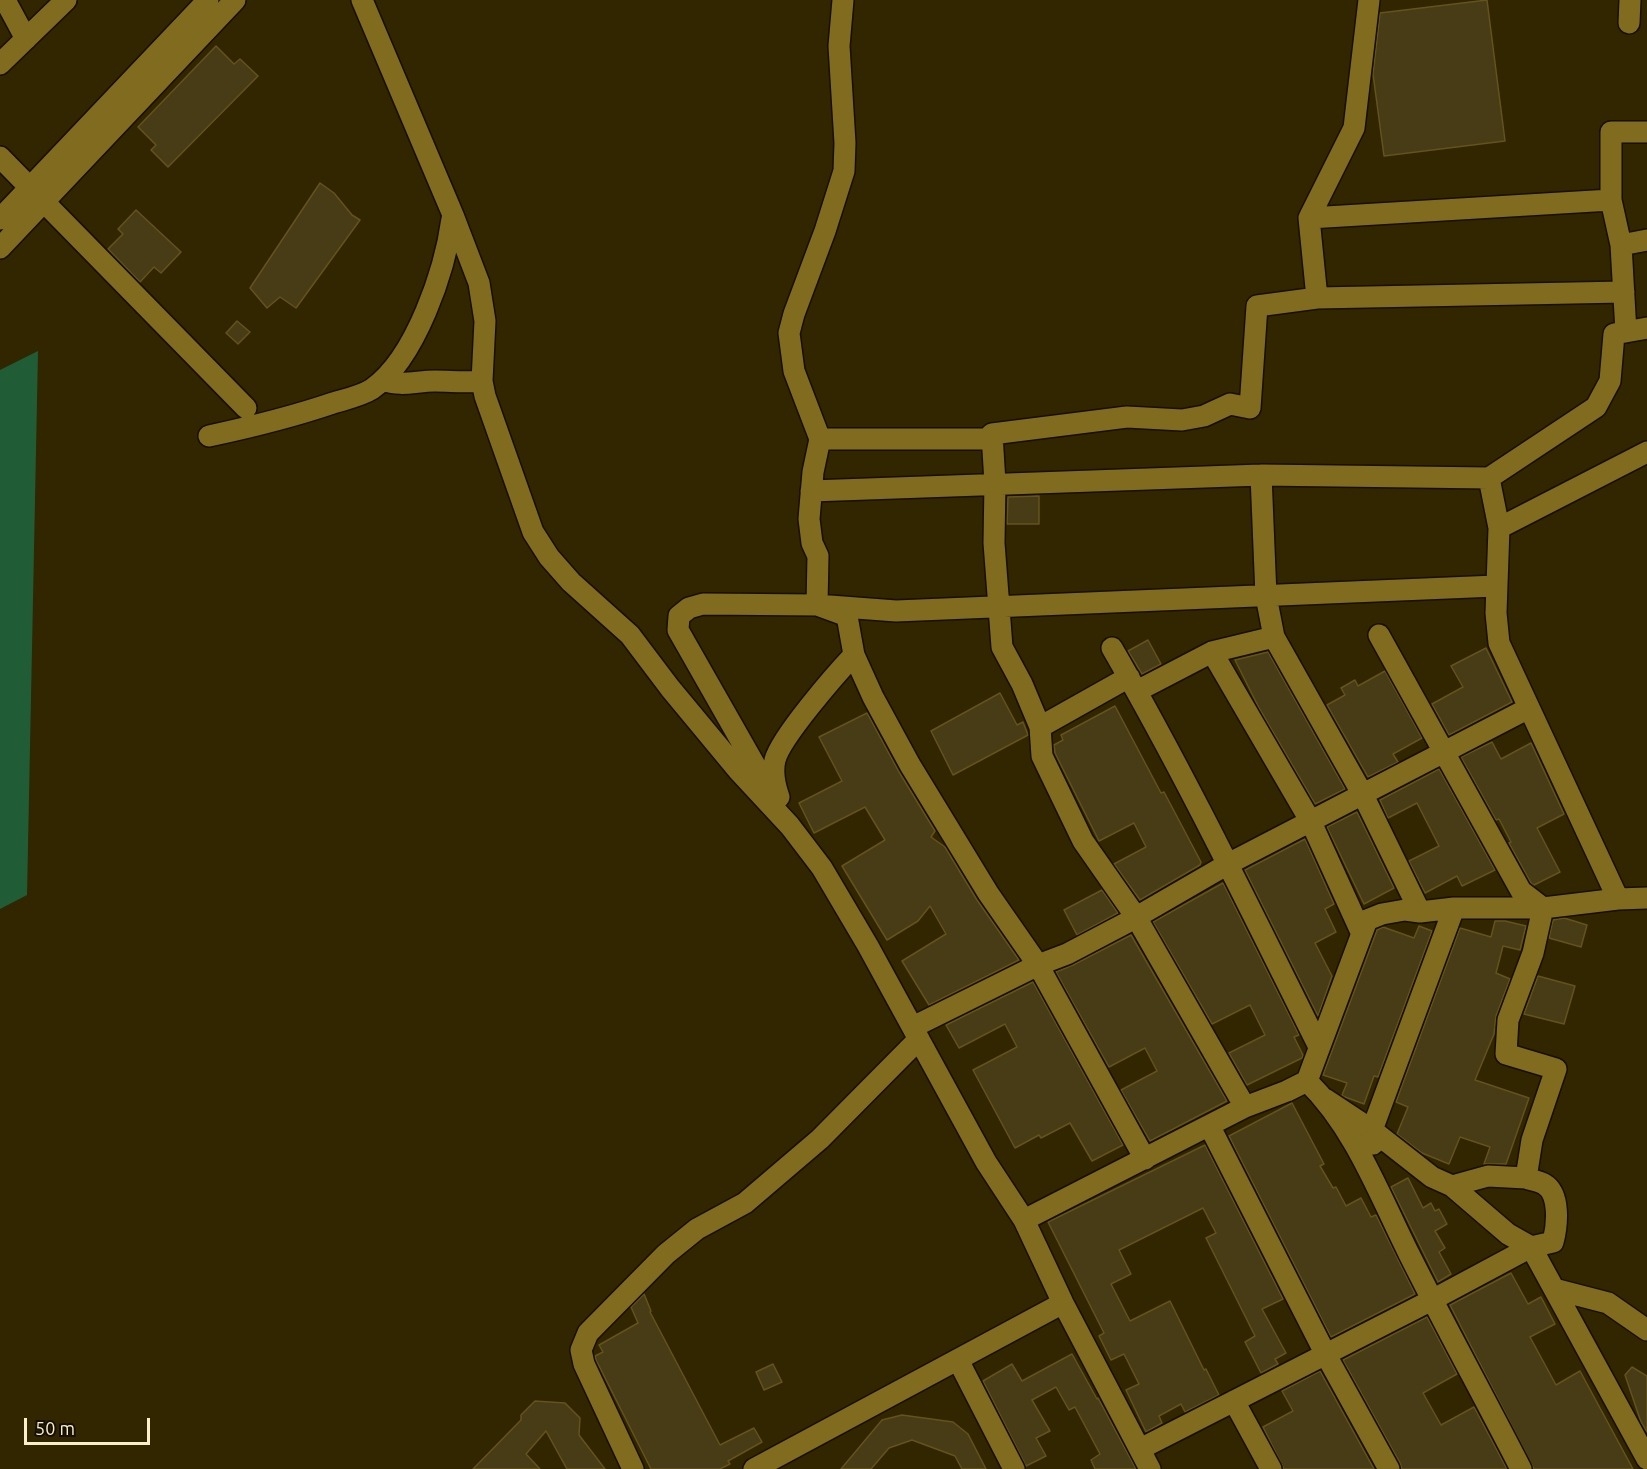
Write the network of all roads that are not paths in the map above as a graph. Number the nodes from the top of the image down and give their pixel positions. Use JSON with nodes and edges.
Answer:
{"nodes":[{"id":1,"x":4,"y":0,"type":"edge"},
{"id":2,"x":66,"y":0,"type":"edge"},
{"id":3,"x":208,"y":0,"type":"edge"},
{"id":4,"x":235,"y":0,"type":"edge"},
{"id":5,"x":362,"y":0,"type":"edge"},
{"id":6,"x":843,"y":0,"type":"edge"},
{"id":7,"x":1369,"y":0,"type":"edge"},
{"id":8,"x":1630,"y":0,"type":"edge"},
{"id":9,"x":1629,"y":23,"type":"dead end"},
{"id":10,"x":26,"y":39,"type":"junction"},
{"id":11,"x":0,"y":64,"type":"edge"},
{"id":12,"x":1647,"y":132,"type":"edge"},
{"id":13,"x":0,"y":157,"type":"edge"},
{"id":14,"x":37,"y":195,"type":"junction"},
{"id":15,"x":1611,"y":200,"type":"junction"},
{"id":16,"x":453,"y":215,"type":"junction"},
{"id":17,"x":1309,"y":218,"type":"junction"},
{"id":18,"x":0,"y":219,"type":"edge"},
{"id":19,"x":1647,"y":240,"type":"edge"},
{"id":20,"x":1621,"y":245,"type":"junction"},
{"id":21,"x":0,"y":248,"type":"edge"},
{"id":22,"x":1624,"y":292,"type":"junction"},
{"id":23,"x":1317,"y":298,"type":"junction"},
{"id":24,"x":1647,"y":328,"type":"edge"},
{"id":25,"x":1626,"y":332,"type":"junction"},
{"id":26,"x":383,"y":380,"type":"junction"},
{"id":27,"x":482,"y":381,"type":"junction"},
{"id":28,"x":246,"y":408,"type":"dead end"},
{"id":29,"x":992,"y":434,"type":"junction"},
{"id":30,"x":209,"y":436,"type":"dead end"},
{"id":31,"x":820,"y":439,"type":"junction"},
{"id":32,"x":1647,"y":452,"type":"edge"},
{"id":33,"x":1261,"y":475,"type":"junction"},
{"id":34,"x":1489,"y":478,"type":"junction"},
{"id":35,"x":995,"y":483,"type":"junction"},
{"id":36,"x":811,"y":491,"type":"junction"},
{"id":37,"x":1499,"y":528,"type":"junction"},
{"id":38,"x":1496,"y":586,"type":"junction"},
{"id":39,"x":1266,"y":596,"type":"junction"},
{"id":40,"x":817,"y":605,"type":"junction"},
{"id":41,"x":998,"y":607,"type":"junction"},
{"id":42,"x":1379,"y":635,"type":"dead end"},
{"id":43,"x":1274,"y":636,"type":"junction"},
{"id":44,"x":1112,"y":648,"type":"dead end"},
{"id":45,"x":1212,"y":652,"type":"junction"},
{"id":46,"x":854,"y":655,"type":"junction"},
{"id":47,"x":1133,"y":684,"type":"junction"},
{"id":48,"x":1529,"y":708,"type":"junction"},
{"id":49,"x":1040,"y":727,"type":"junction"},
{"id":50,"x":1444,"y":753,"type":"junction"},
{"id":51,"x":1363,"y":795,"type":"junction"},
{"id":52,"x":1311,"y":822,"type":"junction"},
{"id":53,"x":790,"y":826,"type":"junction"},
{"id":54,"x":1228,"y":864,"type":"junction"},
{"id":55,"x":1647,"y":898,"type":"edge"},
{"id":56,"x":1617,"y":899,"type":"junction"},
{"id":57,"x":1454,"y":908,"type":"junction"},
{"id":58,"x":1543,"y":908,"type":"junction"},
{"id":59,"x":1420,"y":912,"type":"junction"},
{"id":60,"x":1136,"y":917,"type":"junction"},
{"id":61,"x":1361,"y":932,"type":"junction"},
{"id":62,"x":1038,"y":965,"type":"junction"},
{"id":63,"x":916,"y":1033,"type":"junction"},
{"id":64,"x":1319,"y":1047,"type":"junction"},
{"id":65,"x":1307,"y":1081,"type":"junction"},
{"id":66,"x":1325,"y":1099,"type":"junction"},
{"id":67,"x":1245,"y":1107,"type":"junction"},
{"id":68,"x":1210,"y":1127,"type":"junction"},
{"id":69,"x":1372,"y":1130,"type":"junction"},
{"id":70,"x":1145,"y":1159,"type":"junction"},
{"id":71,"x":1526,"y":1178,"type":"junction"},
{"id":72,"x":1452,"y":1186,"type":"junction"},
{"id":73,"x":1375,"y":1187,"type":"junction"},
{"id":74,"x":1024,"y":1220,"type":"junction"},
{"id":75,"x":1531,"y":1247,"type":"junction"},
{"id":76,"x":1554,"y":1289,"type":"junction"},
{"id":77,"x":1432,"y":1300,"type":"junction"},
{"id":78,"x":1063,"y":1303,"type":"junction"},
{"id":79,"x":1647,"y":1330,"type":"edge"},
{"id":80,"x":1326,"y":1355,"type":"junction"},
{"id":81,"x":958,"y":1360,"type":"junction"},
{"id":82,"x":1234,"y":1401,"type":"junction"},
{"id":83,"x":1140,"y":1449,"type":"junction"},
{"id":84,"x":1647,"y":1459,"type":"edge"},
{"id":85,"x":633,"y":1469,"type":"edge"},
{"id":86,"x":754,"y":1469,"type":"edge"},
{"id":87,"x":1014,"y":1469,"type":"edge"},
{"id":88,"x":1150,"y":1469,"type":"edge"},
{"id":89,"x":1271,"y":1469,"type":"edge"},
{"id":90,"x":1389,"y":1469,"type":"edge"},
{"id":91,"x":1521,"y":1469,"type":"edge"}],
"edges":[{"from":1,"to":10,"type":"street"},
{"from":2,"to":10,"type":"street"},
{"from":3,"to":14,"type":"street"},
{"from":4,"to":14,"type":"street"},
{"from":5,"to":16,"type":"street"},
{"from":6,"to":31,"type":"street"},
{"from":7,"to":17,"type":"street"},
{"from":8,"to":9,"type":"street"},
{"from":10,"to":11,"type":"street"},
{"from":12,"to":15,"type":"street"},
{"from":13,"to":14,"type":"street"},
{"from":14,"to":18,"type":"street"},
{"from":14,"to":21,"type":"street"},
{"from":14,"to":28,"type":"street"},
{"from":15,"to":17,"type":"street"},
{"from":15,"to":20,"type":"street"},
{"from":16,"to":26,"type":"street"},
{"from":16,"to":27,"type":"street"},
{"from":17,"to":23,"type":"street"},
{"from":19,"to":20,"type":"street"},
{"from":20,"to":22,"type":"street"},
{"from":22,"to":23,"type":"street"},
{"from":22,"to":25,"type":"street"},
{"from":23,"to":29,"type":"street"},
{"from":24,"to":25,"type":"street"},
{"from":25,"to":34,"type":"street"},
{"from":26,"to":27,"type":"street"},
{"from":26,"to":30,"type":"street"},
{"from":27,"to":53,"type":"street"},
{"from":29,"to":31,"type":"street"},
{"from":29,"to":35,"type":"street"},
{"from":31,"to":36,"type":"street"},
{"from":32,"to":37,"type":"street"},
{"from":33,"to":34,"type":"street"},
{"from":33,"to":35,"type":"street"},
{"from":33,"to":39,"type":"street"},
{"from":34,"to":37,"type":"street"},
{"from":35,"to":36,"type":"street"},
{"from":35,"to":41,"type":"street"},
{"from":36,"to":40,"type":"street"},
{"from":37,"to":38,"type":"street"},
{"from":38,"to":39,"type":"street"},
{"from":38,"to":48,"type":"street"},
{"from":39,"to":41,"type":"street"},
{"from":39,"to":43,"type":"street"},
{"from":40,"to":41,"type":"street"},
{"from":40,"to":46,"type":"street"},
{"from":40,"to":53,"type":"street"},
{"from":41,"to":49,"type":"street"},
{"from":42,"to":50,"type":"street"},
{"from":43,"to":45,"type":"street"},
{"from":43,"to":51,"type":"street"},
{"from":44,"to":47,"type":"street"},
{"from":45,"to":47,"type":"street"},
{"from":45,"to":52,"type":"street"},
{"from":46,"to":53,"type":"street"},
{"from":46,"to":62,"type":"street"},
{"from":47,"to":49,"type":"street"},
{"from":47,"to":54,"type":"street"},
{"from":48,"to":50,"type":"street"},
{"from":48,"to":56,"type":"street"},
{"from":49,"to":60,"type":"street"},
{"from":50,"to":51,"type":"street"},
{"from":50,"to":58,"type":"street"},
{"from":51,"to":52,"type":"street"},
{"from":51,"to":59,"type":"street"},
{"from":52,"to":54,"type":"street"},
{"from":52,"to":61,"type":"street"},
{"from":53,"to":63,"type":"street"},
{"from":54,"to":60,"type":"street"},
{"from":54,"to":64,"type":"street"},
{"from":55,"to":56,"type":"street"},
{"from":56,"to":58,"type":"street"},
{"from":57,"to":58,"type":"street"},
{"from":57,"to":59,"type":"street"},
{"from":57,"to":69,"type":"street"},
{"from":58,"to":71,"type":"street"},
{"from":59,"to":61,"type":"street"},
{"from":60,"to":62,"type":"street"},
{"from":60,"to":67,"type":"street"},
{"from":61,"to":64,"type":"street"},
{"from":62,"to":63,"type":"street"},
{"from":62,"to":70,"type":"street"},
{"from":63,"to":74,"type":"street"},
{"from":63,"to":85,"type":"street"},
{"from":64,"to":65,"type":"street"},
{"from":65,"to":66,"type":"street"},
{"from":65,"to":67,"type":"street"},
{"from":66,"to":69,"type":"street"},
{"from":66,"to":73,"type":"street"},
{"from":67,"to":68,"type":"street"},
{"from":68,"to":70,"type":"street"},
{"from":68,"to":80,"type":"street"},
{"from":69,"to":72,"type":"street"},
{"from":69,"to":73,"type":"street"},
{"from":70,"to":74,"type":"street"},
{"from":71,"to":72,"type":"street"},
{"from":71,"to":75,"type":"street"},
{"from":72,"to":75,"type":"street"},
{"from":73,"to":77,"type":"street"},
{"from":74,"to":78,"type":"street"},
{"from":75,"to":76,"type":"street"},
{"from":75,"to":77,"type":"street"},
{"from":76,"to":79,"type":"street"},
{"from":76,"to":84,"type":"street"},
{"from":77,"to":80,"type":"street"},
{"from":77,"to":91,"type":"street"},
{"from":78,"to":81,"type":"street"},
{"from":78,"to":83,"type":"street"},
{"from":80,"to":82,"type":"street"},
{"from":80,"to":90,"type":"street"},
{"from":81,"to":86,"type":"street"},
{"from":81,"to":87,"type":"street"},
{"from":82,"to":83,"type":"street"},
{"from":82,"to":89,"type":"street"},
{"from":83,"to":88,"type":"street"}]}
